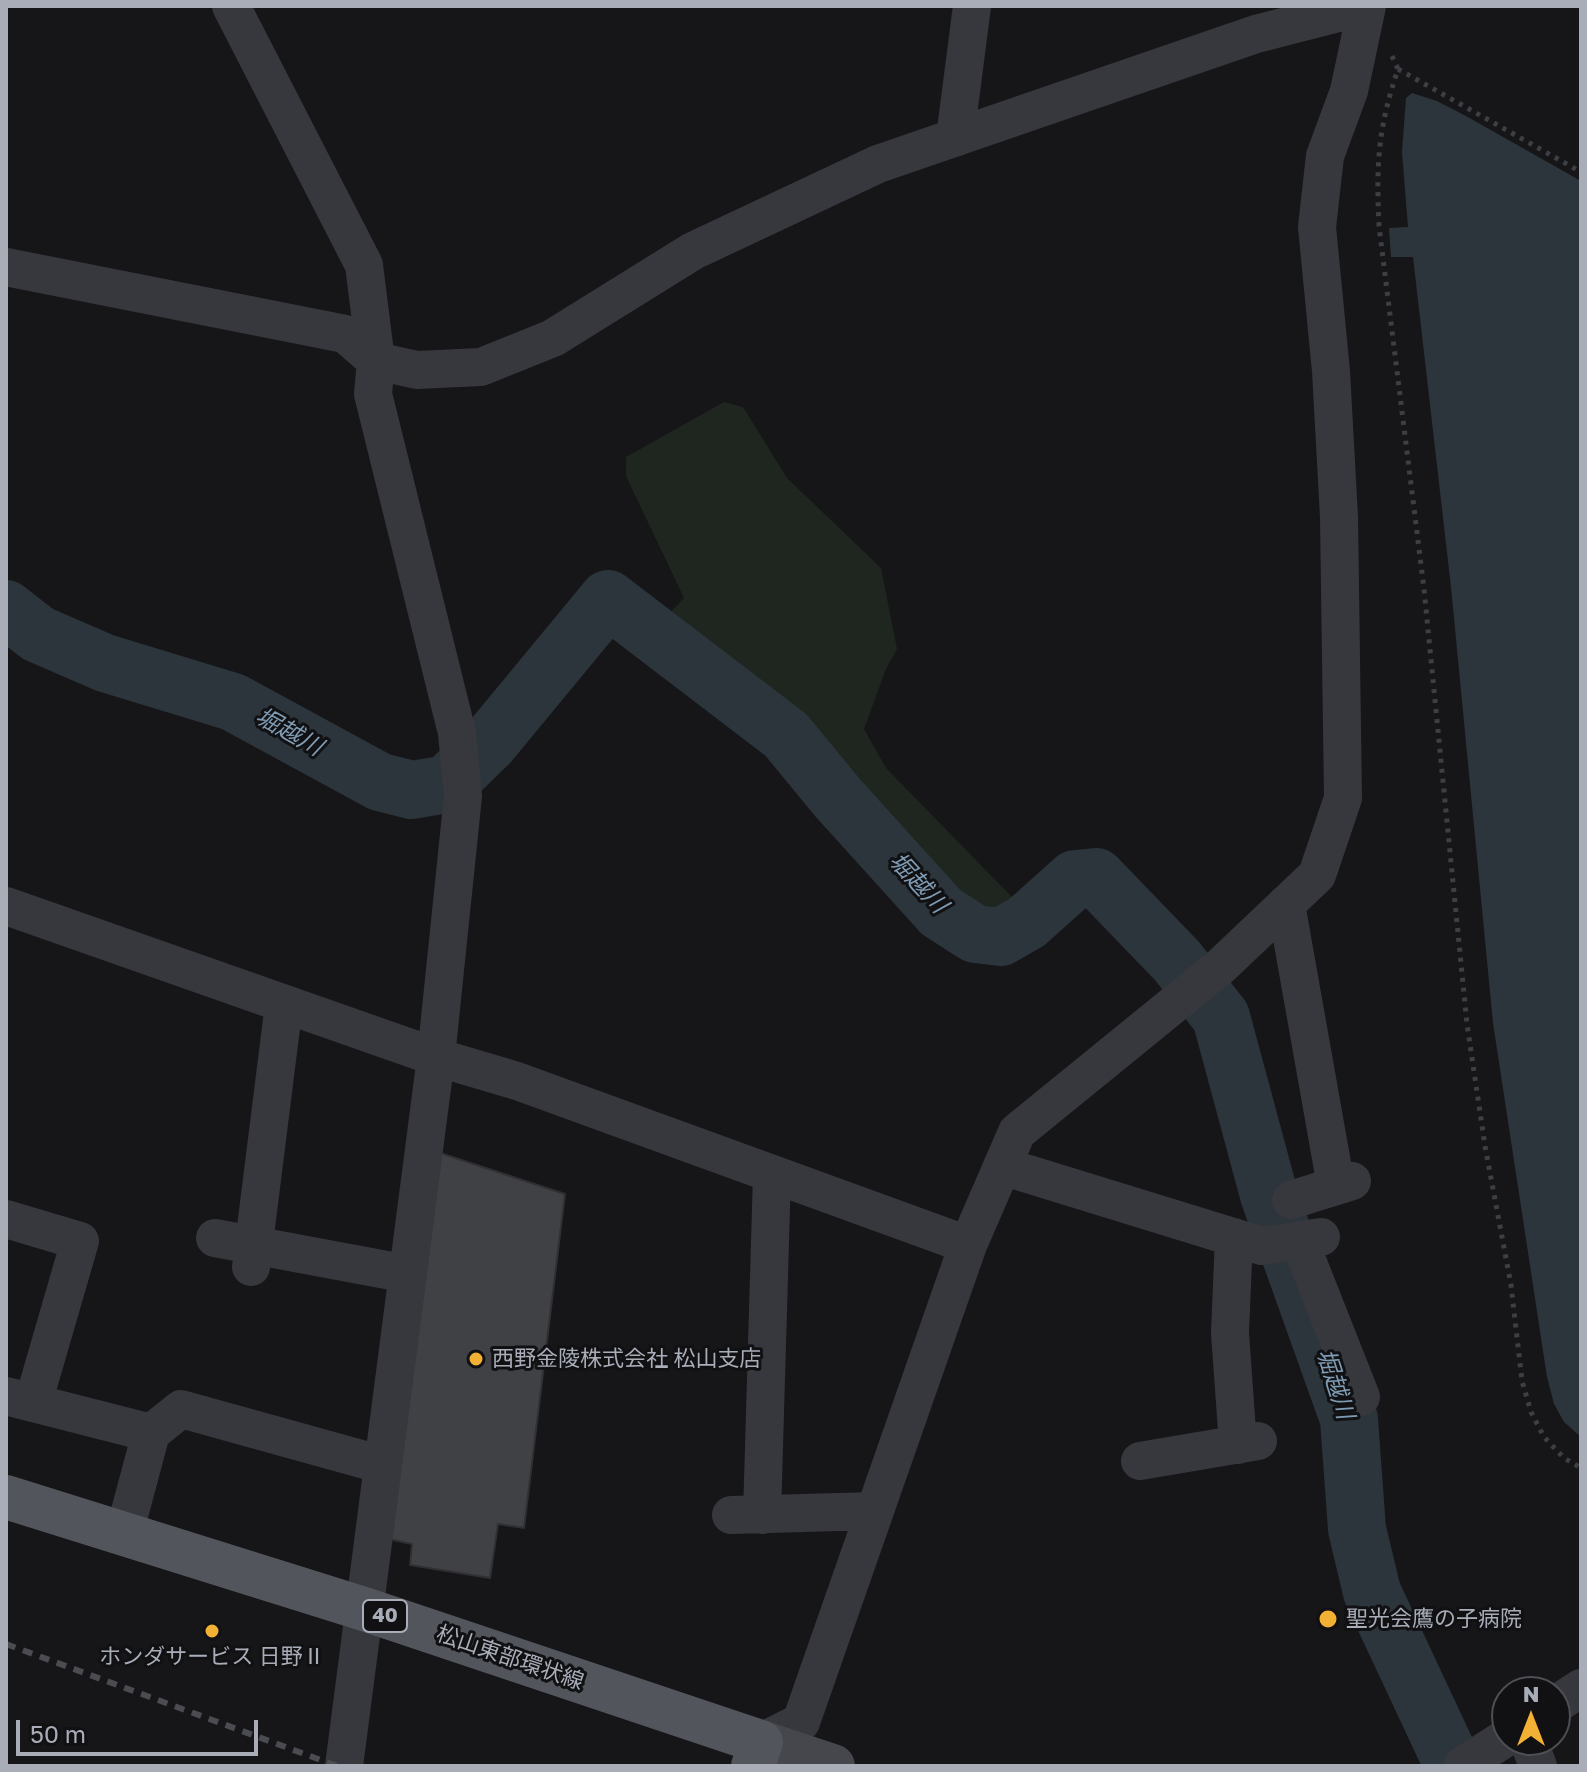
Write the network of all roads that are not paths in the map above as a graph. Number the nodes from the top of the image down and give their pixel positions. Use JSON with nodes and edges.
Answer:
{"nodes":[{"id":1,"x":231,"y":6,"type":"edge"},
{"id":2,"x":972,"y":6,"type":"edge"},
{"id":3,"x":1366,"y":6,"type":"edge"},
{"id":4,"x":955,"y":138,"type":"junction"},
{"id":5,"x":6,"y":267,"type":"edge"},
{"id":6,"x":376,"y":361,"type":"junction"},
{"id":7,"x":1286,"y":904,"type":"junction"},
{"id":8,"x":6,"y":906,"type":"edge"},
{"id":9,"x":284,"y":1004,"type":"junction"},
{"id":10,"x":436,"y":1057,"type":"junction"},
{"id":11,"x":1002,"y":1166,"type":"junction"},
{"id":12,"x":772,"y":1174,"type":"junction"},
{"id":13,"x":1291,"y":1200,"type":"dead end"},
{"id":14,"x":6,"y":1219,"type":"edge"},
{"id":15,"x":1234,"y":1237,"type":"junction"},
{"id":16,"x":215,"y":1238,"type":"dead end"},
{"id":17,"x":968,"y":1245,"type":"junction"},
{"id":18,"x":252,"y":1256,"type":"junction"},
{"id":19,"x":408,"y":1274,"type":"junction"},
{"id":20,"x":1361,"y":1397,"type":"dead end"},
{"id":21,"x":19,"y":1399,"type":"edge"},
{"id":22,"x":151,"y":1433,"type":"junction"},
{"id":23,"x":1140,"y":1461,"type":"dead end"},
{"id":24,"x":383,"y":1465,"type":"junction"},
{"id":25,"x":6,"y":1497,"type":"edge"},
{"id":26,"x":875,"y":1511,"type":"junction"},
{"id":27,"x":124,"y":1534,"type":"junction"},
{"id":28,"x":364,"y":1609,"type":"junction"},
{"id":29,"x":1491,"y":1747,"type":"edge"},
{"id":30,"x":757,"y":1754,"type":"edge"},
{"id":31,"x":344,"y":1766,"type":"edge"},
{"id":32,"x":833,"y":1766,"type":"edge"},
{"id":33,"x":1462,"y":1766,"type":"edge"}],
"edges":[{"from":1,"to":6,"type":"street"},
{"from":2,"to":4,"type":"street"},
{"from":3,"to":4,"type":"street"},
{"from":3,"to":7,"type":"street"},
{"from":4,"to":6,"type":"street"},
{"from":5,"to":6,"type":"street"},
{"from":6,"to":10,"type":"street"},
{"from":7,"to":11,"type":"street"},
{"from":7,"to":13,"type":"street"},
{"from":8,"to":9,"type":"street"},
{"from":9,"to":10,"type":"street"},
{"from":9,"to":18,"type":"street"},
{"from":10,"to":12,"type":"street"},
{"from":10,"to":19,"type":"street"},
{"from":11,"to":15,"type":"street"},
{"from":11,"to":17,"type":"street"},
{"from":12,"to":17,"type":"street"},
{"from":12,"to":26,"type":"street"},
{"from":14,"to":21,"type":"street"},
{"from":15,"to":20,"type":"street"},
{"from":15,"to":23,"type":"street"},
{"from":16,"to":18,"type":"street"},
{"from":17,"to":26,"type":"street"},
{"from":18,"to":19,"type":"street"},
{"from":19,"to":24,"type":"street"},
{"from":21,"to":22,"type":"street"},
{"from":22,"to":24,"type":"street"},
{"from":22,"to":27,"type":"street"},
{"from":24,"to":28,"type":"street"},
{"from":25,"to":27,"type":"main road","name":"松山東部環状線","number":"40"},
{"from":26,"to":30,"type":"street"},
{"from":27,"to":28,"type":"main road","name":"松山東部環状線","number":"40"},
{"from":28,"to":30,"type":"main road","name":"松山東部環状線","number":"40"},
{"from":28,"to":31,"type":"street"},
{"from":29,"to":33,"type":"street"},
{"from":30,"to":32,"type":"main road"}]}
